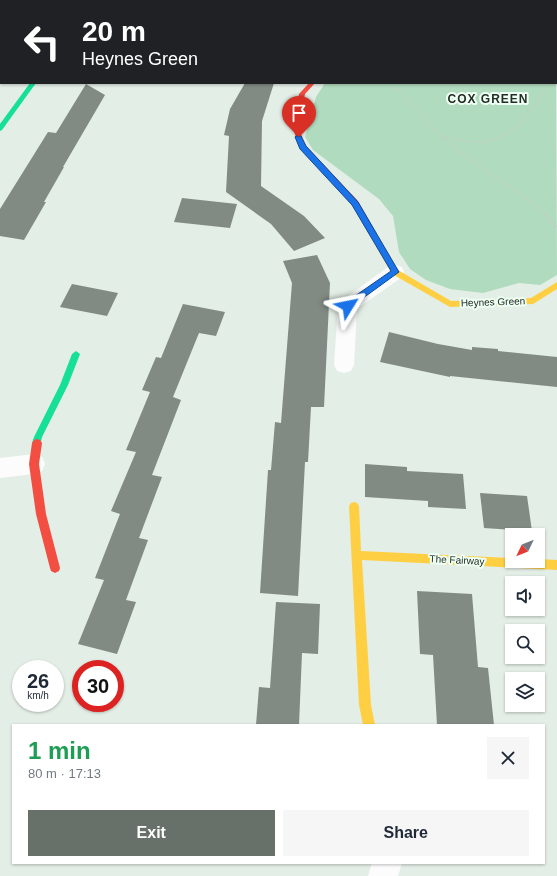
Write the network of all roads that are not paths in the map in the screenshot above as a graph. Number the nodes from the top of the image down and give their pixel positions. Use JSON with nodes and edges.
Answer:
{"nodes":[{"id":1,"x":32,"y":84,"type":"edge"},
{"id":2,"x":311,"y":84,"type":"edge"},
{"id":3,"x":0,"y":129,"type":"edge"},
{"id":4,"x":395,"y":272,"type":"junction"},
{"id":5,"x":557,"y":285,"type":"edge"},
{"id":6,"x":76,"y":354,"type":"dead end"},
{"id":7,"x":344,"y":365,"type":"dead end"},
{"id":8,"x":34,"y":464,"type":"junction"},
{"id":9,"x":0,"y":468,"type":"edge"},
{"id":10,"x":354,"y":506,"type":"dead end"},
{"id":11,"x":357,"y":555,"type":"junction"},
{"id":12,"x":557,"y":565,"type":"edge"},
{"id":13,"x":55,"y":568,"type":"dead end"},
{"id":14,"x":369,"y":724,"type":"edge"},
{"id":15,"x":387,"y":864,"type":"edge"},
{"id":16,"x":383,"y":876,"type":"edge"}],
"edges":[{"from":1,"to":3,"type":"street"},
{"from":2,"to":4,"type":"street","name":"Heynes Green"},
{"from":4,"to":5,"type":"street","name":"Heynes Green"},
{"from":4,"to":7,"type":"street"},
{"from":6,"to":8,"type":"street"},
{"from":8,"to":9,"type":"street"},
{"from":8,"to":13,"type":"street"},
{"from":10,"to":11,"type":"street"},
{"from":11,"to":12,"type":"street","name":"The Fairway"},
{"from":11,"to":14,"type":"street"},
{"from":15,"to":16,"type":"street"}]}
